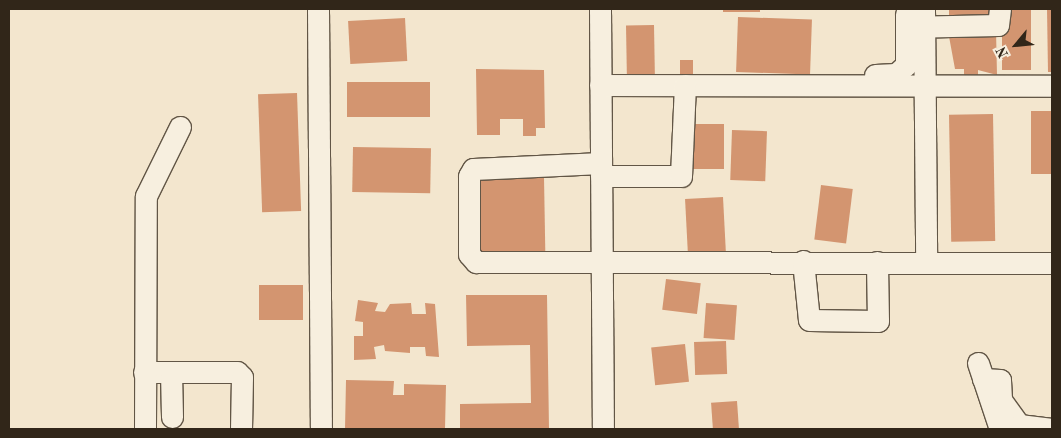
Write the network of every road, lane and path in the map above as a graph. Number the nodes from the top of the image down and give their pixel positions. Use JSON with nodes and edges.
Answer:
{"nodes":[{"id":1,"x":318,"y":9,"type":"edge"},
{"id":2,"x":600,"y":9,"type":"edge"},
{"id":3,"x":1000,"y":9,"type":"edge"},
{"id":4,"x":912,"y":17,"type":"edge"},
{"id":5,"x":898,"y":73,"type":"junction"},
{"id":6,"x":600,"y":85,"type":"junction"},
{"id":7,"x":681,"y":85,"type":"junction"},
{"id":8,"x":1052,"y":86,"type":"edge"},
{"id":9,"x":180,"y":128,"type":"dead end"},
{"id":10,"x":601,"y":170,"type":"junction"},
{"id":11,"x":602,"y":260,"type":"junction"},
{"id":12,"x":803,"y":261,"type":"junction"},
{"id":13,"x":877,"y":262,"type":"junction"},
{"id":14,"x":926,"y":262,"type":"junction"},
{"id":15,"x":1052,"y":263,"type":"edge"},
{"id":16,"x":144,"y":372,"type":"junction"},
{"id":17,"x":171,"y":372,"type":"junction"},
{"id":18,"x":172,"y":418,"type":"dead end"},
{"id":19,"x":145,"y":429,"type":"edge"},
{"id":20,"x":241,"y":429,"type":"edge"},
{"id":21,"x":321,"y":429,"type":"edge"},
{"id":22,"x":603,"y":429,"type":"edge"},
{"id":23,"x":1000,"y":429,"type":"edge"},
{"id":24,"x":1052,"y":429,"type":"edge"}],
"edges":[{"from":1,"to":21,"type":"street"},
{"from":2,"to":6,"type":"street"},
{"from":3,"to":4,"type":"street"},
{"from":4,"to":5,"type":"street"},
{"from":5,"to":7,"type":"street"},
{"from":5,"to":8,"type":"street"},
{"from":5,"to":14,"type":"street"},
{"from":6,"to":7,"type":"street"},
{"from":6,"to":10,"type":"street"},
{"from":7,"to":10,"type":"street"},
{"from":9,"to":16,"type":"street"},
{"from":10,"to":11,"type":"street"},
{"from":10,"to":11,"type":"street"},
{"from":11,"to":12,"type":"street"},
{"from":11,"to":22,"type":"street"},
{"from":12,"to":13,"type":"street"},
{"from":12,"to":13,"type":"street"},
{"from":13,"to":14,"type":"street"},
{"from":14,"to":15,"type":"street"},
{"from":16,"to":17,"type":"street"},
{"from":16,"to":19,"type":"street"},
{"from":17,"to":18,"type":"street"},
{"from":17,"to":20,"type":"street"},
{"from":23,"to":24,"type":"street"}]}
